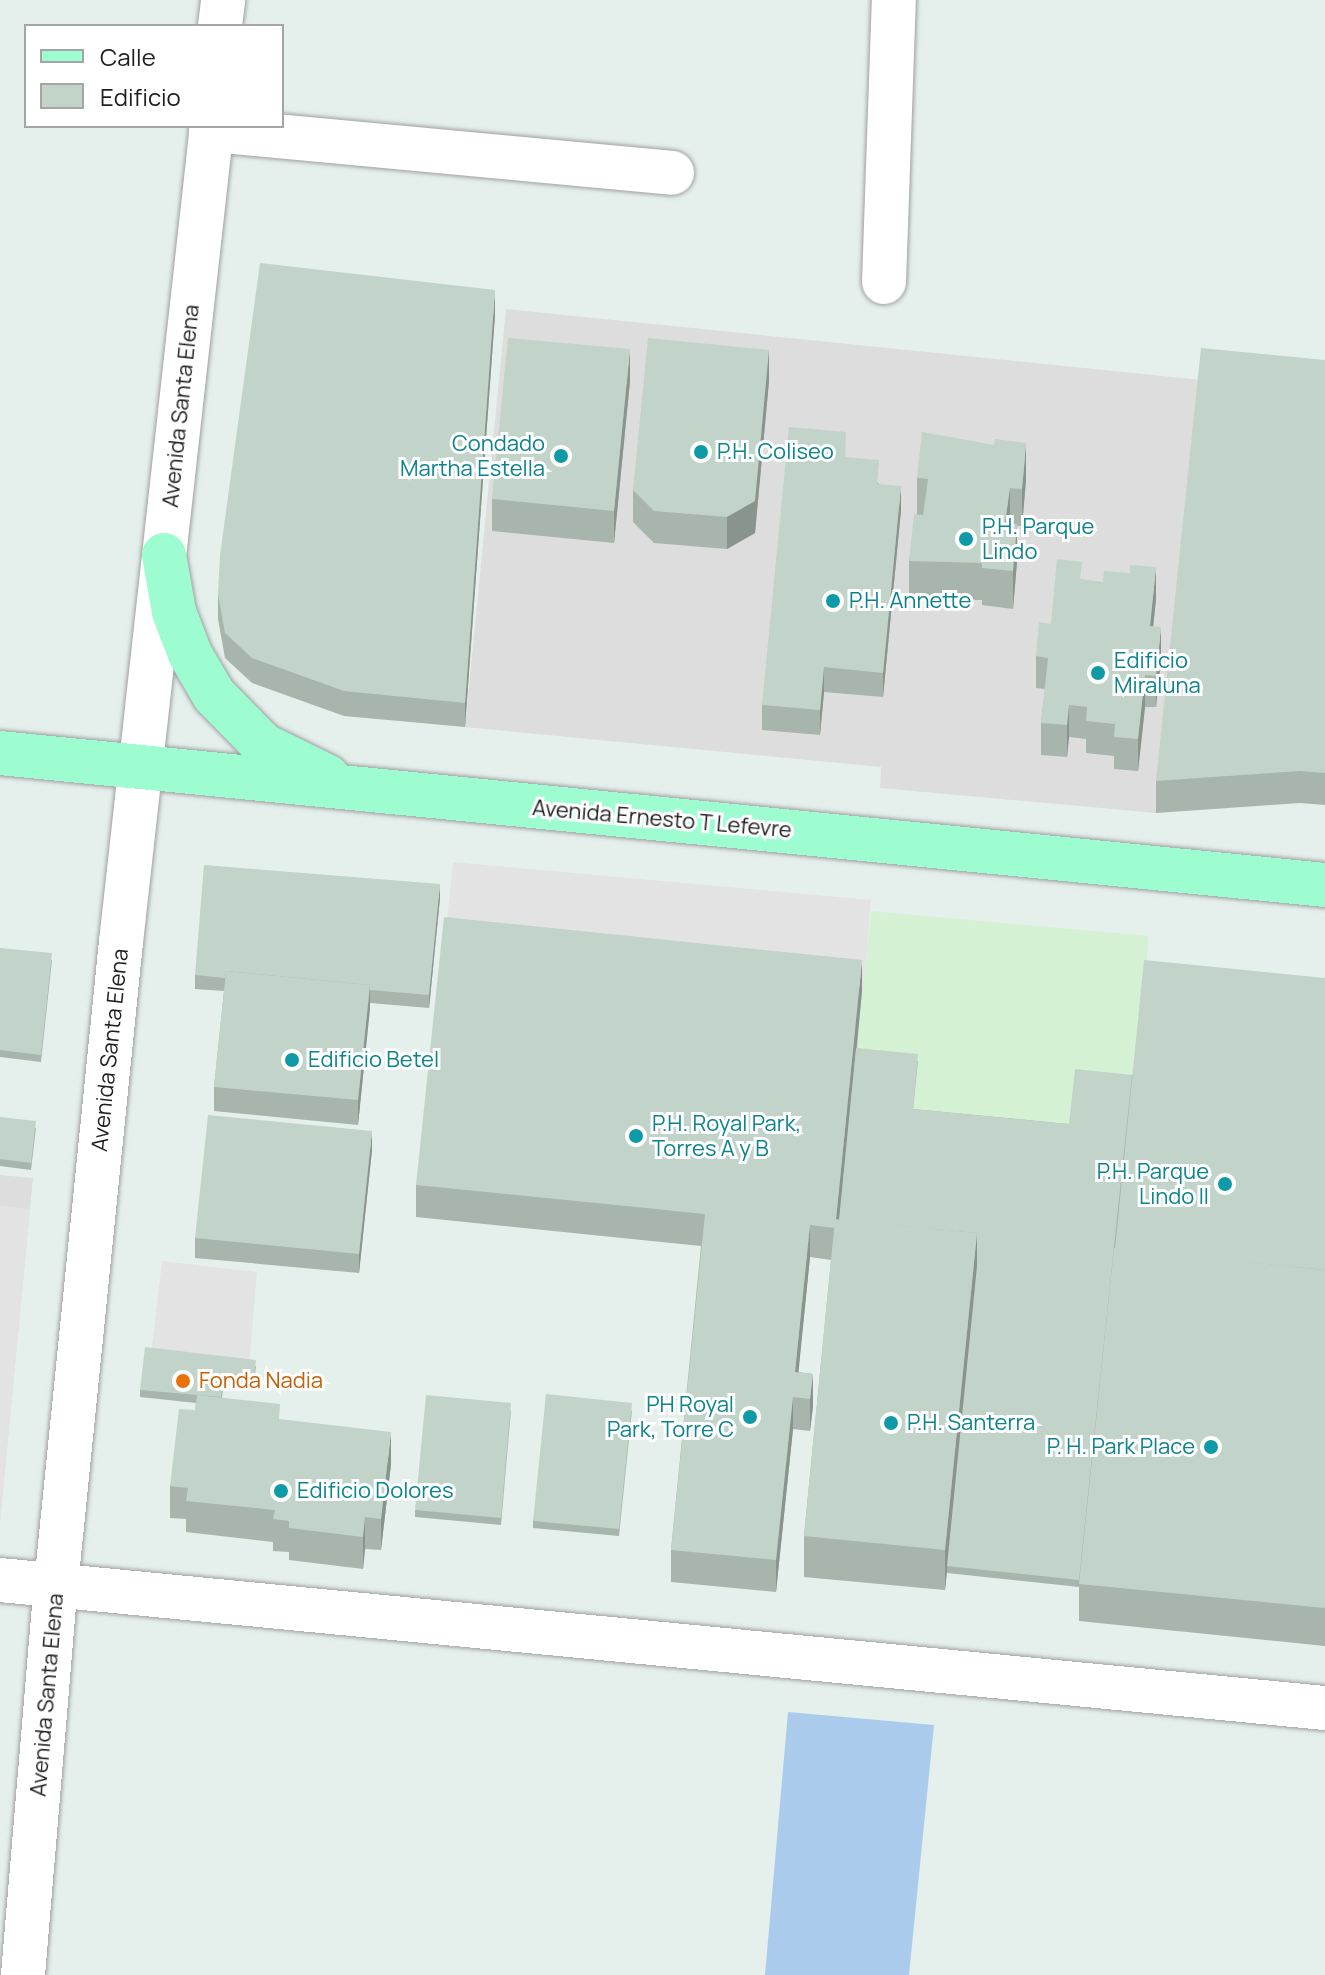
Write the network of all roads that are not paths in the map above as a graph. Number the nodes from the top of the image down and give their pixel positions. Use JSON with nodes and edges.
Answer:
{"nodes":[{"id":1,"x":223,"y":0,"type":"edge"},
{"id":2,"x":894,"y":0,"type":"edge"},
{"id":3,"x":220,"y":24,"type":"edge"},
{"id":4,"x":211,"y":128,"type":"edge"},
{"id":5,"x":672,"y":173,"type":"dead end"},
{"id":6,"x":884,"y":282,"type":"dead end"},
{"id":7,"x":164,"y":555,"type":"junction"},
{"id":8,"x":0,"y":753,"type":"edge"},
{"id":9,"x":141,"y":767,"type":"junction"},
{"id":10,"x":360,"y":791,"type":"junction"},
{"id":11,"x":1325,"y":885,"type":"edge"},
{"id":12,"x":0,"y":1580,"type":"edge"},
{"id":13,"x":56,"y":1585,"type":"junction"},
{"id":14,"x":1325,"y":1708,"type":"edge"},
{"id":15,"x":23,"y":1975,"type":"edge"}],
"edges":[{"from":1,"to":3,"type":"street"},
{"from":2,"to":6,"type":"street"},
{"from":4,"to":5,"type":"street"},
{"from":4,"to":7,"type":"street","name":"Avenida Santa Elena"},
{"from":7,"to":9,"type":"street","name":"Avenida Santa Elena"},
{"from":7,"to":10,"type":"main road"},
{"from":8,"to":9,"type":"main road","name":"Avenida Ernesto T Lefevre"},
{"from":9,"to":10,"type":"main road","name":"Avenida Ernesto T Lefevre"},
{"from":9,"to":13,"type":"street","name":"Avenida Santa Elena"},
{"from":10,"to":11,"type":"main road","name":"Avenida Ernesto T Lefevre"},
{"from":12,"to":13,"type":"street"},
{"from":13,"to":14,"type":"street"},
{"from":13,"to":15,"type":"street","name":"Avenida Santa Elena"}]}
